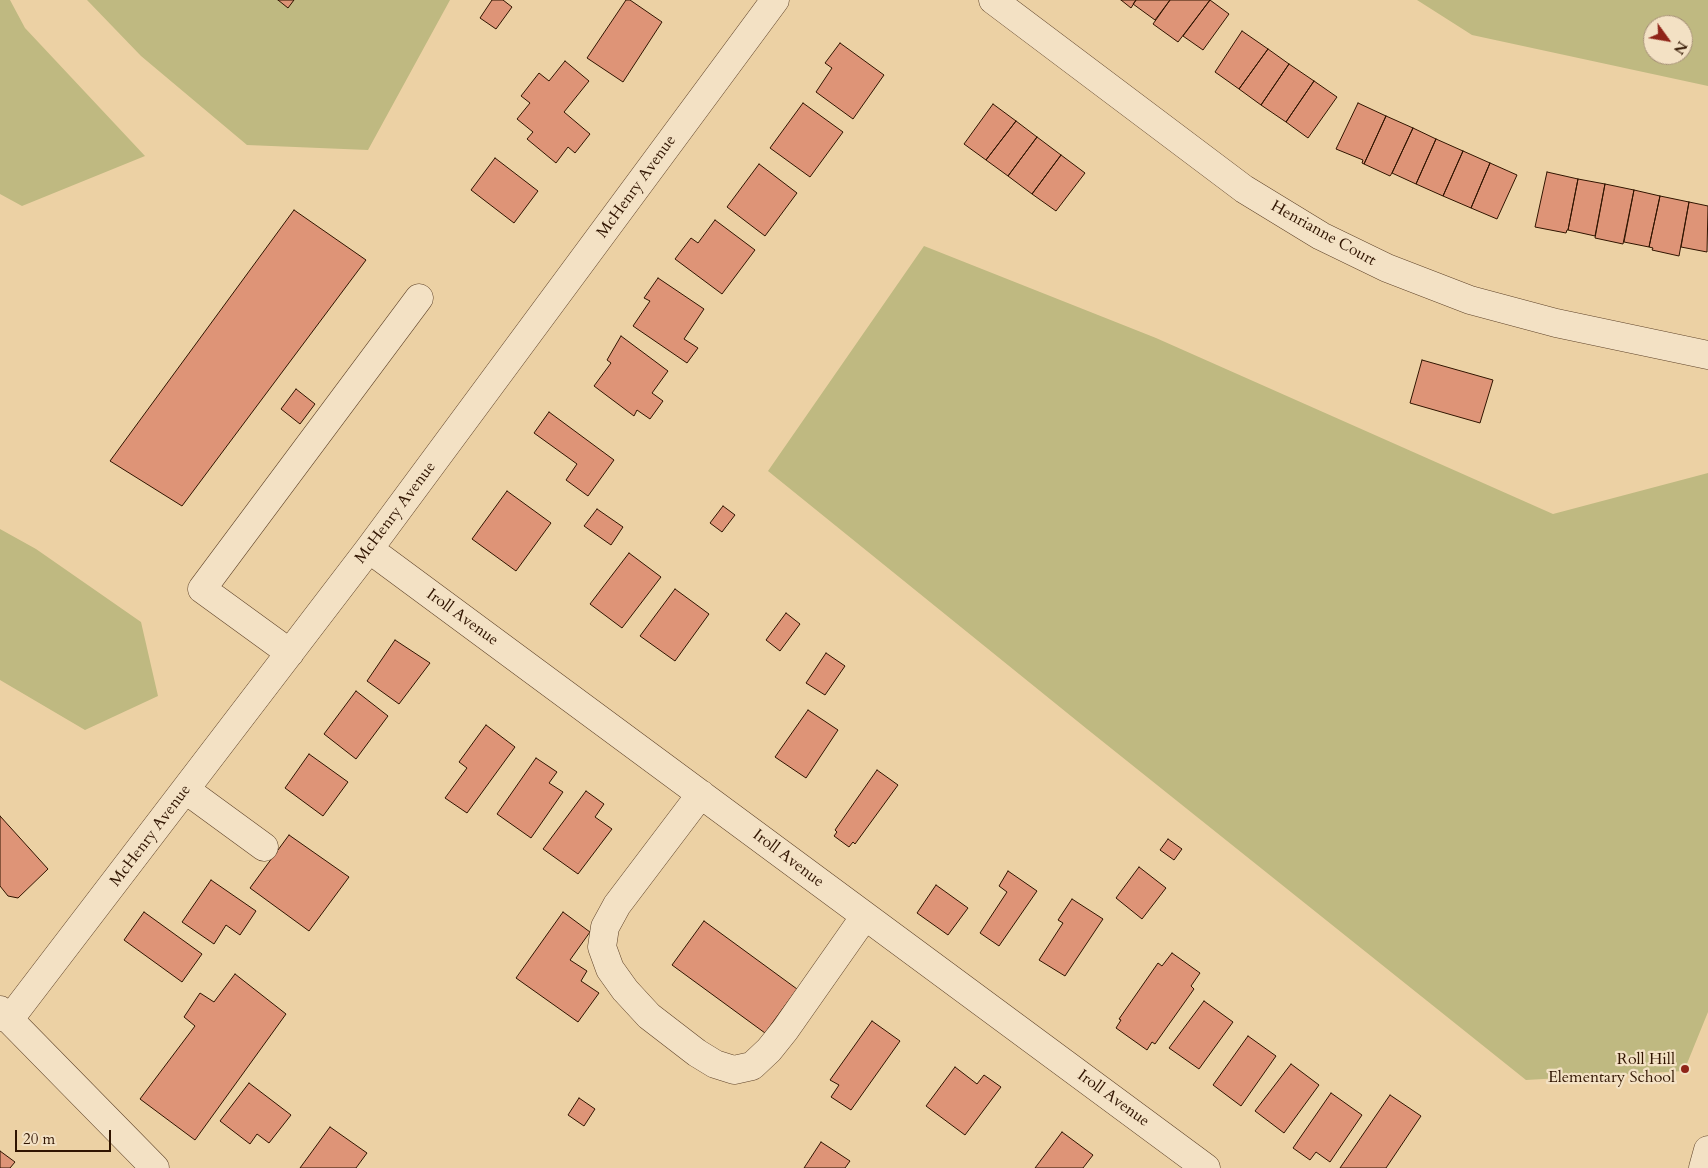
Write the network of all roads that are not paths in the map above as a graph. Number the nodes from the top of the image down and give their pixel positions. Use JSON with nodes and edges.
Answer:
{"nodes":[{"id":1,"x":775,"y":0,"type":"edge"},
{"id":2,"x":992,"y":0,"type":"edge"},
{"id":3,"x":419,"y":298,"type":"dead end"},
{"id":4,"x":1708,"y":355,"type":"edge"},
{"id":5,"x":370,"y":549,"type":"junction"},
{"id":6,"x":290,"y":653,"type":"junction"},
{"id":7,"x":186,"y":790,"type":"junction"},
{"id":8,"x":700,"y":794,"type":"junction"},
{"id":9,"x":264,"y":847,"type":"dead end"},
{"id":10,"x":866,"y":916,"type":"junction"},
{"id":11,"x":5,"y":1015,"type":"edge"},
{"id":12,"x":1708,"y":1150,"type":"edge"},
{"id":13,"x":155,"y":1168,"type":"edge"},
{"id":14,"x":1206,"y":1168,"type":"edge"},
{"id":15,"x":1703,"y":1168,"type":"edge"}],
"edges":[{"from":1,"to":5,"type":"street","name":"McHenry Avenue"},
{"from":2,"to":4,"type":"street","name":"Henrianne Court"},
{"from":3,"to":6,"type":"street"},
{"from":5,"to":6,"type":"street","name":"McHenry Avenue"},
{"from":5,"to":8,"type":"street","name":"Iroll Avenue"},
{"from":6,"to":7,"type":"street","name":"McHenry Avenue"},
{"from":7,"to":9,"type":"street"},
{"from":7,"to":11,"type":"street","name":"McHenry Avenue"},
{"from":8,"to":10,"type":"street","name":"Iroll Avenue"},
{"from":8,"to":10,"type":"street"},
{"from":10,"to":14,"type":"street","name":"Iroll Avenue"},
{"from":11,"to":13,"type":"street"},
{"from":12,"to":15,"type":"street"}]}
